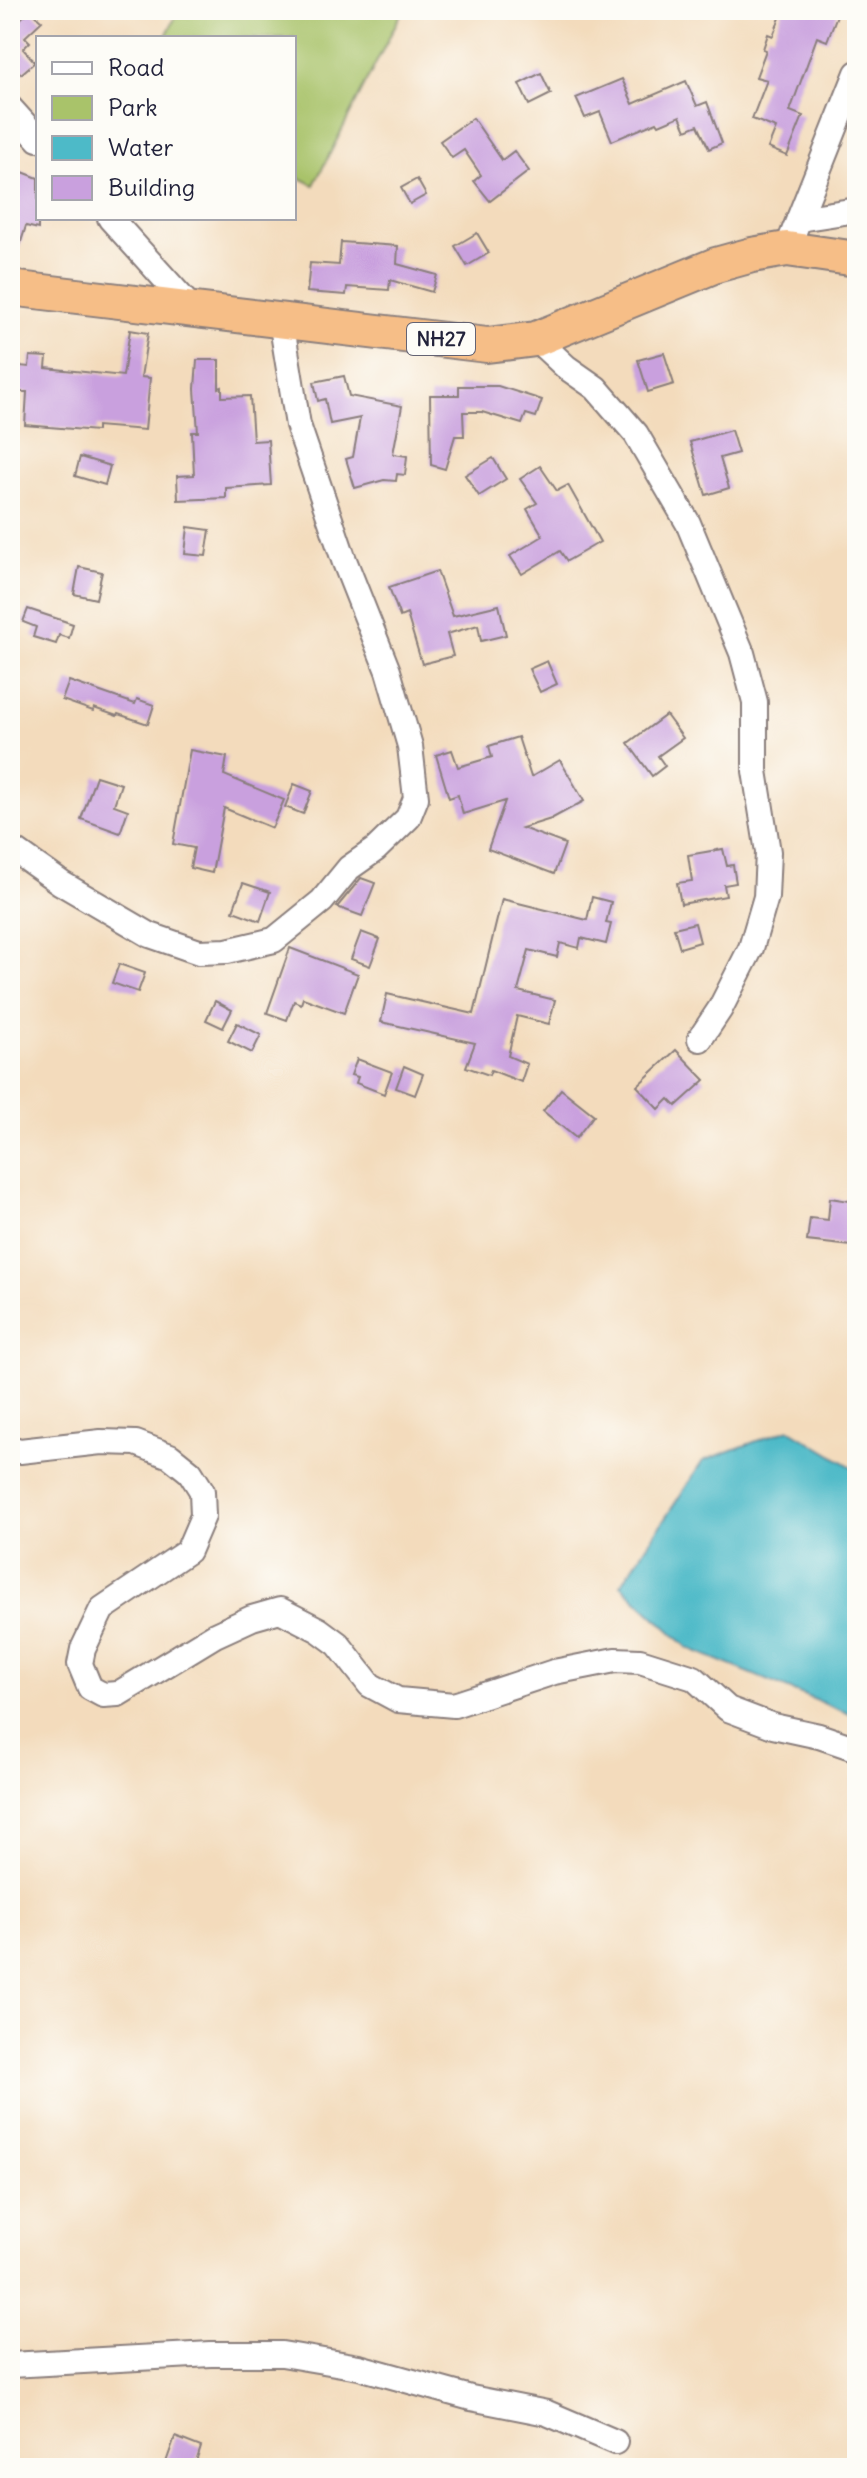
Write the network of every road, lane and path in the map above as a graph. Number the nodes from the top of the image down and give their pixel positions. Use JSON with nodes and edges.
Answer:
{"nodes":[{"id":1,"x":857,"y":73,"type":"edge"},
{"id":2,"x":10,"y":108,"type":"edge"},
{"id":3,"x":36,"y":137,"type":"edge"},
{"id":4,"x":857,"y":210,"type":"edge"},
{"id":5,"x":112,"y":220,"type":"edge"},
{"id":6,"x":793,"y":234,"type":"junction"},
{"id":7,"x":857,"y":259,"type":"edge"},
{"id":8,"x":10,"y":288,"type":"edge"},
{"id":9,"x":193,"y":310,"type":"junction"},
{"id":10,"x":281,"y":320,"type":"junction"},
{"id":11,"x":536,"y":339,"type":"junction"},
{"id":12,"x":10,"y":847,"type":"edge"},
{"id":13,"x":700,"y":1039,"type":"dead end"},
{"id":14,"x":10,"y":1448,"type":"edge"},
{"id":15,"x":857,"y":1749,"type":"edge"},
{"id":16,"x":10,"y":2365,"type":"edge"},
{"id":17,"x":615,"y":2442,"type":"dead end"}],
"edges":[{"from":1,"to":6,"type":"street"},
{"from":2,"to":3,"type":"street"},
{"from":4,"to":6,"type":"street"},
{"from":5,"to":9,"type":"street"},
{"from":6,"to":7,"type":"highway","number":"NH27"},
{"from":6,"to":11,"type":"highway","number":"NH27"},
{"from":8,"to":9,"type":"highway","number":"NH27"},
{"from":9,"to":10,"type":"highway","number":"NH27"},
{"from":10,"to":11,"type":"highway","number":"NH27"},
{"from":10,"to":12,"type":"street"},
{"from":11,"to":13,"type":"street"},
{"from":14,"to":15,"type":"street"},
{"from":16,"to":17,"type":"street"}]}
